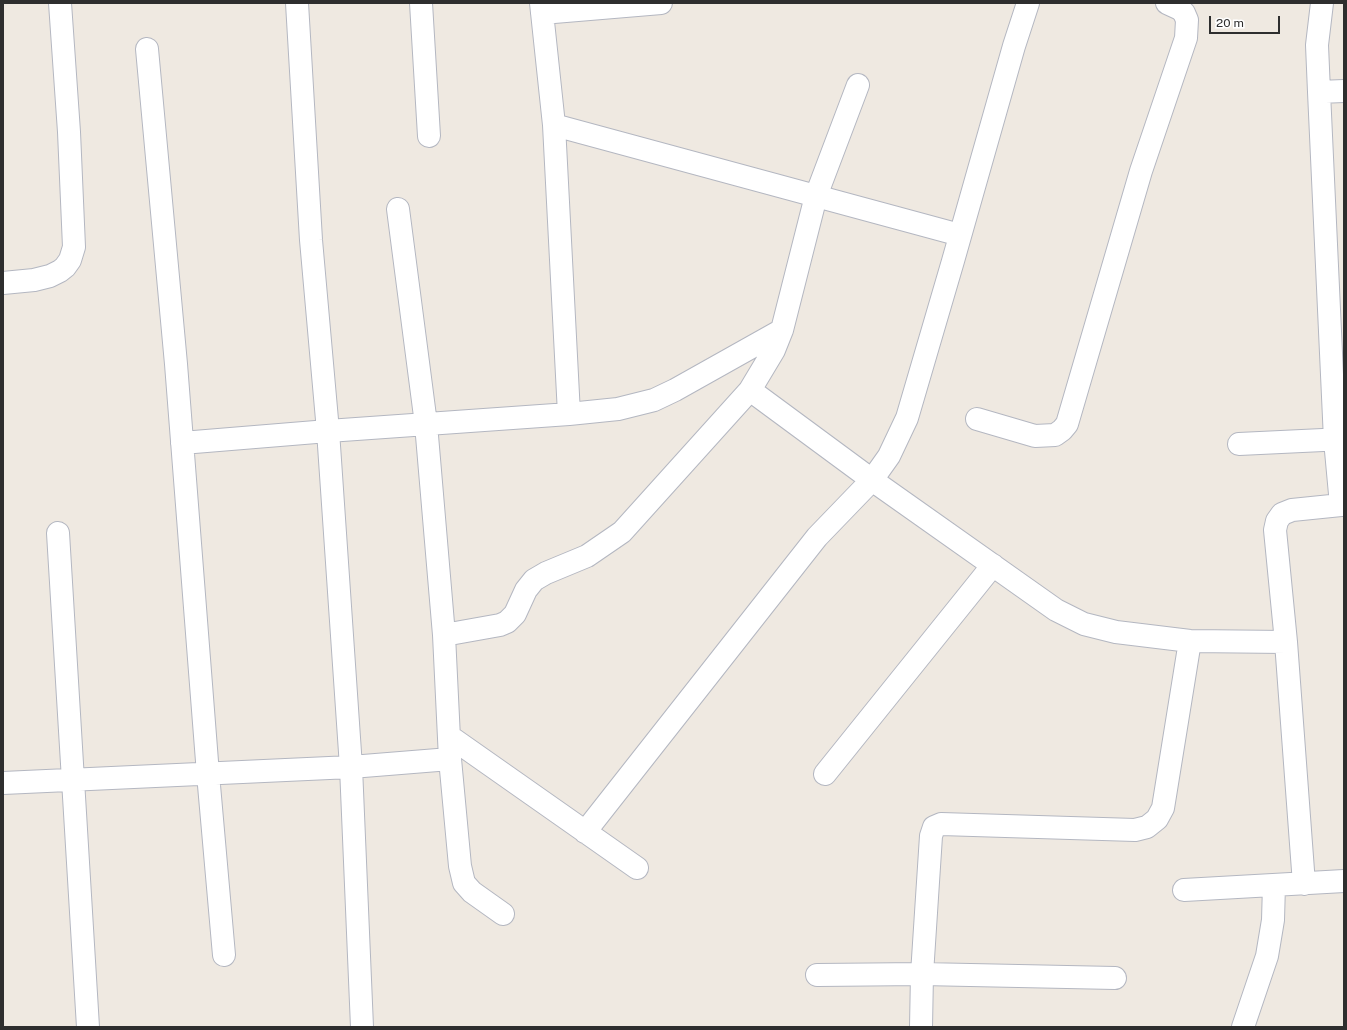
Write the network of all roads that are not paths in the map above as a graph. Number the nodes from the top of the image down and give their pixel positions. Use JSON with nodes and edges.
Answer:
{"nodes":[{"id":1,"x":60,"y":3,"type":"edge"},
{"id":2,"x":297,"y":3,"type":"edge"},
{"id":3,"x":421,"y":3,"type":"edge"},
{"id":4,"x":661,"y":3,"type":"edge"},
{"id":5,"x":1028,"y":3,"type":"edge"},
{"id":6,"x":1167,"y":3,"type":"edge"},
{"id":7,"x":1322,"y":3,"type":"edge"},
{"id":8,"x":541,"y":8,"type":"edge"},
{"id":9,"x":147,"y":50,"type":"dead end"},
{"id":10,"x":858,"y":85,"type":"dead end"},
{"id":11,"x":1344,"y":91,"type":"edge"},
{"id":12,"x":1319,"y":92,"type":"junction"},
{"id":13,"x":554,"y":125,"type":"junction"},
{"id":14,"x":429,"y":136,"type":"dead end"},
{"id":15,"x":816,"y":196,"type":"junction"},
{"id":16,"x":398,"y":209,"type":"dead end"},
{"id":17,"x":960,"y":235,"type":"junction"},
{"id":18,"x":3,"y":283,"type":"edge"},
{"id":19,"x":782,"y":330,"type":"junction"},
{"id":20,"x":750,"y":390,"type":"junction"},
{"id":21,"x":569,"y":414,"type":"junction"},
{"id":22,"x":977,"y":419,"type":"dead end"},
{"id":23,"x":426,"y":424,"type":"junction"},
{"id":24,"x":328,"y":431,"type":"junction"},
{"id":25,"x":1340,"y":440,"type":"edge"},
{"id":26,"x":182,"y":443,"type":"junction"},
{"id":27,"x":1239,"y":444,"type":"dead end"},
{"id":28,"x":872,"y":480,"type":"junction"},
{"id":29,"x":1343,"y":505,"type":"edge"},
{"id":30,"x":58,"y":533,"type":"dead end"},
{"id":31,"x":993,"y":565,"type":"junction"},
{"id":32,"x":444,"y":635,"type":"junction"},
{"id":33,"x":1190,"y":641,"type":"junction"},
{"id":34,"x":1286,"y":642,"type":"junction"},
{"id":35,"x":449,"y":736,"type":"junction"},
{"id":36,"x":450,"y":759,"type":"junction"},
{"id":37,"x":351,"y":767,"type":"junction"},
{"id":38,"x":208,"y":774,"type":"junction"},
{"id":39,"x":825,"y":774,"type":"dead end"},
{"id":40,"x":74,"y":780,"type":"junction"},
{"id":41,"x":3,"y":783,"type":"edge"},
{"id":42,"x":585,"y":832,"type":"junction"},
{"id":43,"x":637,"y":868,"type":"dead end"},
{"id":44,"x":1344,"y":881,"type":"edge"},
{"id":45,"x":1304,"y":884,"type":"junction"},
{"id":46,"x":1274,"y":885,"type":"junction"},
{"id":47,"x":1184,"y":890,"type":"dead end"},
{"id":48,"x":503,"y":914,"type":"dead end"},
{"id":49,"x":224,"y":955,"type":"dead end"},
{"id":50,"x":922,"y":974,"type":"junction"},
{"id":51,"x":816,"y":975,"type":"dead end"},
{"id":52,"x":1115,"y":978,"type":"dead end"},
{"id":53,"x":88,"y":1027,"type":"edge"},
{"id":54,"x":362,"y":1027,"type":"edge"},
{"id":55,"x":921,"y":1027,"type":"edge"},
{"id":56,"x":1243,"y":1027,"type":"edge"}],
"edges":[{"from":1,"to":18,"type":"street"},
{"from":2,"to":24,"type":"street"},
{"from":3,"to":14,"type":"street"},
{"from":4,"to":8,"type":"street"},
{"from":5,"to":17,"type":"street"},
{"from":6,"to":22,"type":"street"},
{"from":7,"to":12,"type":"street"},
{"from":8,"to":13,"type":"street"},
{"from":9,"to":26,"type":"street"},
{"from":10,"to":15,"type":"street"},
{"from":11,"to":12,"type":"street"},
{"from":12,"to":25,"type":"street"},
{"from":13,"to":15,"type":"street"},
{"from":13,"to":21,"type":"street"},
{"from":15,"to":17,"type":"street"},
{"from":15,"to":19,"type":"street"},
{"from":16,"to":23,"type":"street"},
{"from":17,"to":28,"type":"street"},
{"from":19,"to":20,"type":"street"},
{"from":19,"to":21,"type":"street"},
{"from":20,"to":28,"type":"street"},
{"from":20,"to":32,"type":"street"},
{"from":21,"to":23,"type":"street"},
{"from":23,"to":24,"type":"street"},
{"from":23,"to":32,"type":"street"},
{"from":24,"to":26,"type":"street"},
{"from":24,"to":37,"type":"street"},
{"from":25,"to":27,"type":"street"},
{"from":25,"to":29,"type":"street"},
{"from":26,"to":38,"type":"street"},
{"from":28,"to":31,"type":"street"},
{"from":28,"to":42,"type":"street"},
{"from":29,"to":34,"type":"street"},
{"from":30,"to":40,"type":"street"},
{"from":31,"to":33,"type":"street"},
{"from":31,"to":39,"type":"street"},
{"from":32,"to":35,"type":"street"},
{"from":33,"to":34,"type":"street"},
{"from":33,"to":50,"type":"street"},
{"from":34,"to":45,"type":"street"},
{"from":35,"to":36,"type":"street"},
{"from":35,"to":42,"type":"street"},
{"from":36,"to":37,"type":"street"},
{"from":36,"to":48,"type":"street"},
{"from":37,"to":38,"type":"street"},
{"from":37,"to":54,"type":"street"},
{"from":38,"to":40,"type":"street"},
{"from":38,"to":49,"type":"street"},
{"from":40,"to":41,"type":"street"},
{"from":40,"to":53,"type":"street"},
{"from":42,"to":43,"type":"street"},
{"from":44,"to":45,"type":"street"},
{"from":45,"to":46,"type":"street"},
{"from":46,"to":47,"type":"street"},
{"from":46,"to":56,"type":"street"},
{"from":50,"to":51,"type":"street"},
{"from":50,"to":52,"type":"street"},
{"from":50,"to":55,"type":"street"}]}
